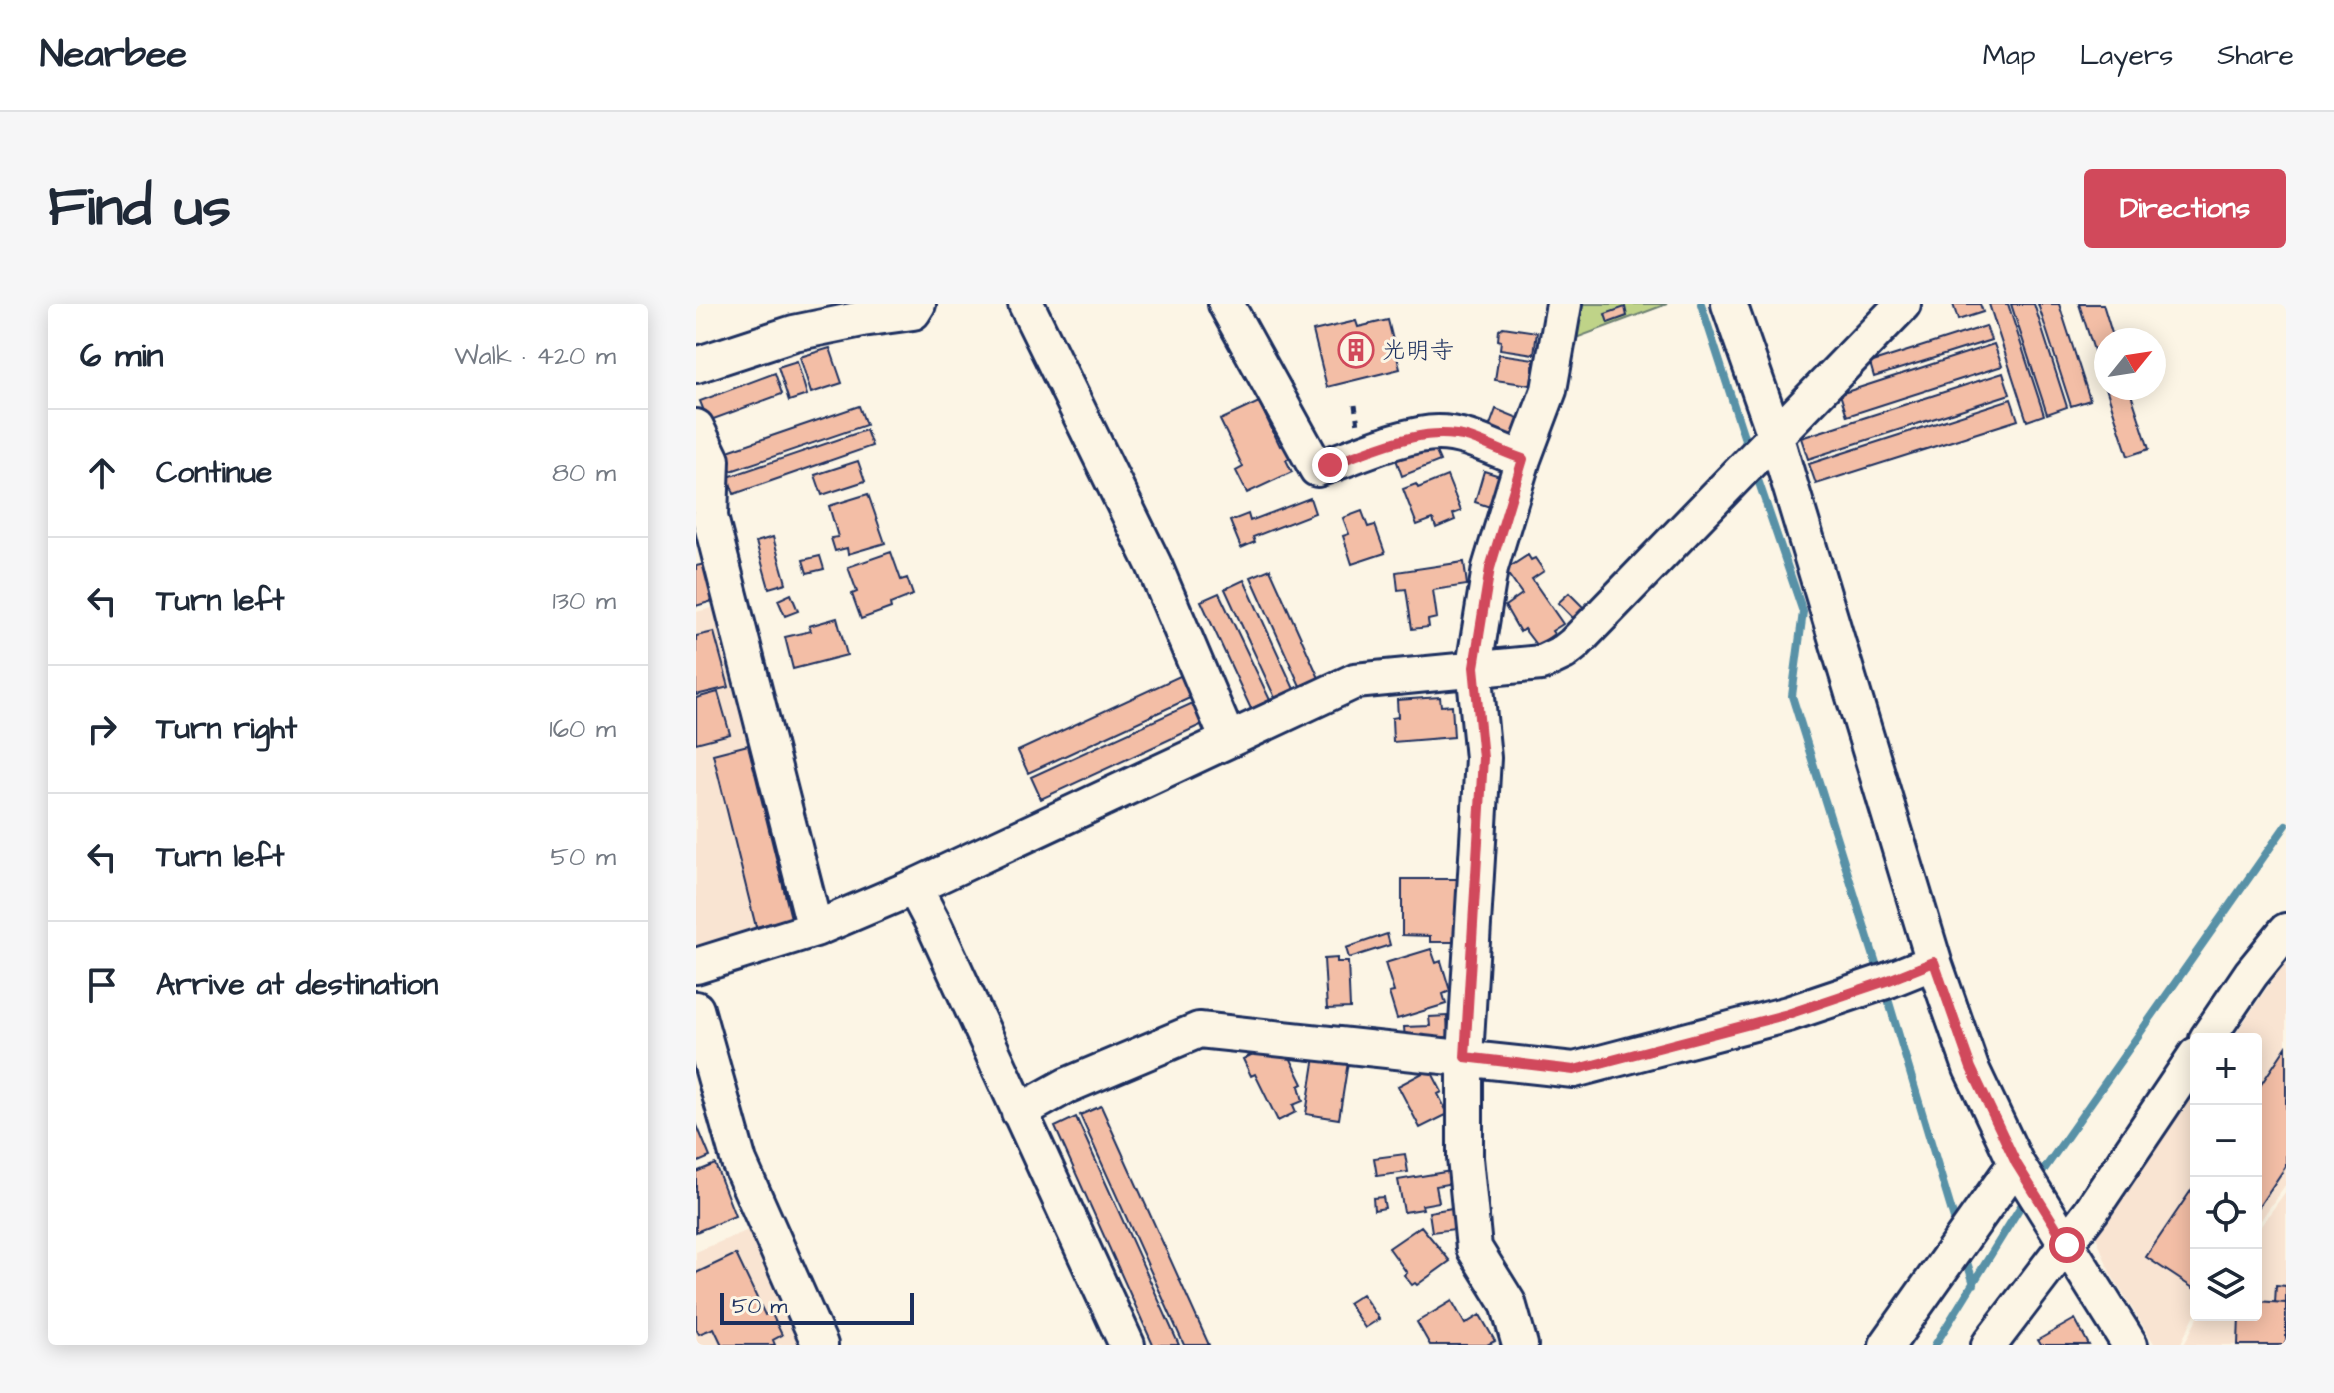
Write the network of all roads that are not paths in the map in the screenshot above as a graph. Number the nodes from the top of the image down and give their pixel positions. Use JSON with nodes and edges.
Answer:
{"nodes":[{"id":1,"x":918,"y":304,"type":"edge"},
{"id":2,"x":1026,"y":304,"type":"edge"},
{"id":3,"x":1226,"y":304,"type":"edge"},
{"id":4,"x":1564,"y":304,"type":"edge"},
{"id":5,"x":1729,"y":304,"type":"edge"},
{"id":6,"x":1903,"y":304,"type":"edge"},
{"id":7,"x":696,"y":365,"type":"edge"},
{"id":8,"x":696,"y":427,"type":"edge"},
{"id":9,"x":1775,"y":435,"type":"junction"},
{"id":10,"x":1523,"y":459,"type":"junction"},
{"id":11,"x":1474,"y":667,"type":"junction"},
{"id":12,"x":1228,"y":740,"type":"junction"},
{"id":13,"x":914,"y":887,"type":"junction"},
{"id":14,"x":815,"y":929,"type":"junction"},
{"id":15,"x":2286,"y":931,"type":"edge"},
{"id":16,"x":1934,"y":962,"type":"junction"},
{"id":17,"x":696,"y":966,"type":"edge"},
{"id":18,"x":696,"y":1009,"type":"edge"},
{"id":19,"x":2213,"y":1033,"type":"edge"},
{"id":20,"x":1465,"y":1057,"type":"junction"},
{"id":21,"x":2190,"y":1067,"type":"edge"},
{"id":22,"x":1019,"y":1112,"type":"junction"},
{"id":23,"x":2016,"y":1163,"type":"junction"},
{"id":24,"x":2067,"y":1245,"type":"junction"},
{"id":25,"x":820,"y":1345,"type":"edge"},
{"id":26,"x":1127,"y":1345,"type":"edge"},
{"id":27,"x":1520,"y":1345,"type":"edge"},
{"id":28,"x":1887,"y":1345,"type":"edge"},
{"id":29,"x":1989,"y":1345,"type":"edge"},
{"id":30,"x":2130,"y":1345,"type":"edge"}],
"edges":[{"from":1,"to":7,"type":"street"},
{"from":2,"to":12,"type":"street"},
{"from":3,"to":10,"type":"street"},
{"from":4,"to":10,"type":"street"},
{"from":5,"to":9,"type":"street"},
{"from":6,"to":9,"type":"street"},
{"from":8,"to":14,"type":"street"},
{"from":9,"to":11,"type":"street"},
{"from":9,"to":16,"type":"street"},
{"from":10,"to":11,"type":"street"},
{"from":11,"to":12,"type":"street"},
{"from":11,"to":20,"type":"street"},
{"from":12,"to":13,"type":"street"},
{"from":13,"to":14,"type":"street"},
{"from":13,"to":22,"type":"street"},
{"from":14,"to":17,"type":"street"},
{"from":15,"to":19,"type":"street"},
{"from":16,"to":20,"type":"street"},
{"from":16,"to":23,"type":"street"},
{"from":18,"to":25,"type":"street"},
{"from":20,"to":22,"type":"street"},
{"from":20,"to":27,"type":"street"},
{"from":21,"to":24,"type":"street"},
{"from":22,"to":26,"type":"street"},
{"from":23,"to":24,"type":"street"},
{"from":23,"to":28,"type":"street"},
{"from":24,"to":29,"type":"street"},
{"from":24,"to":30,"type":"street"}]}
